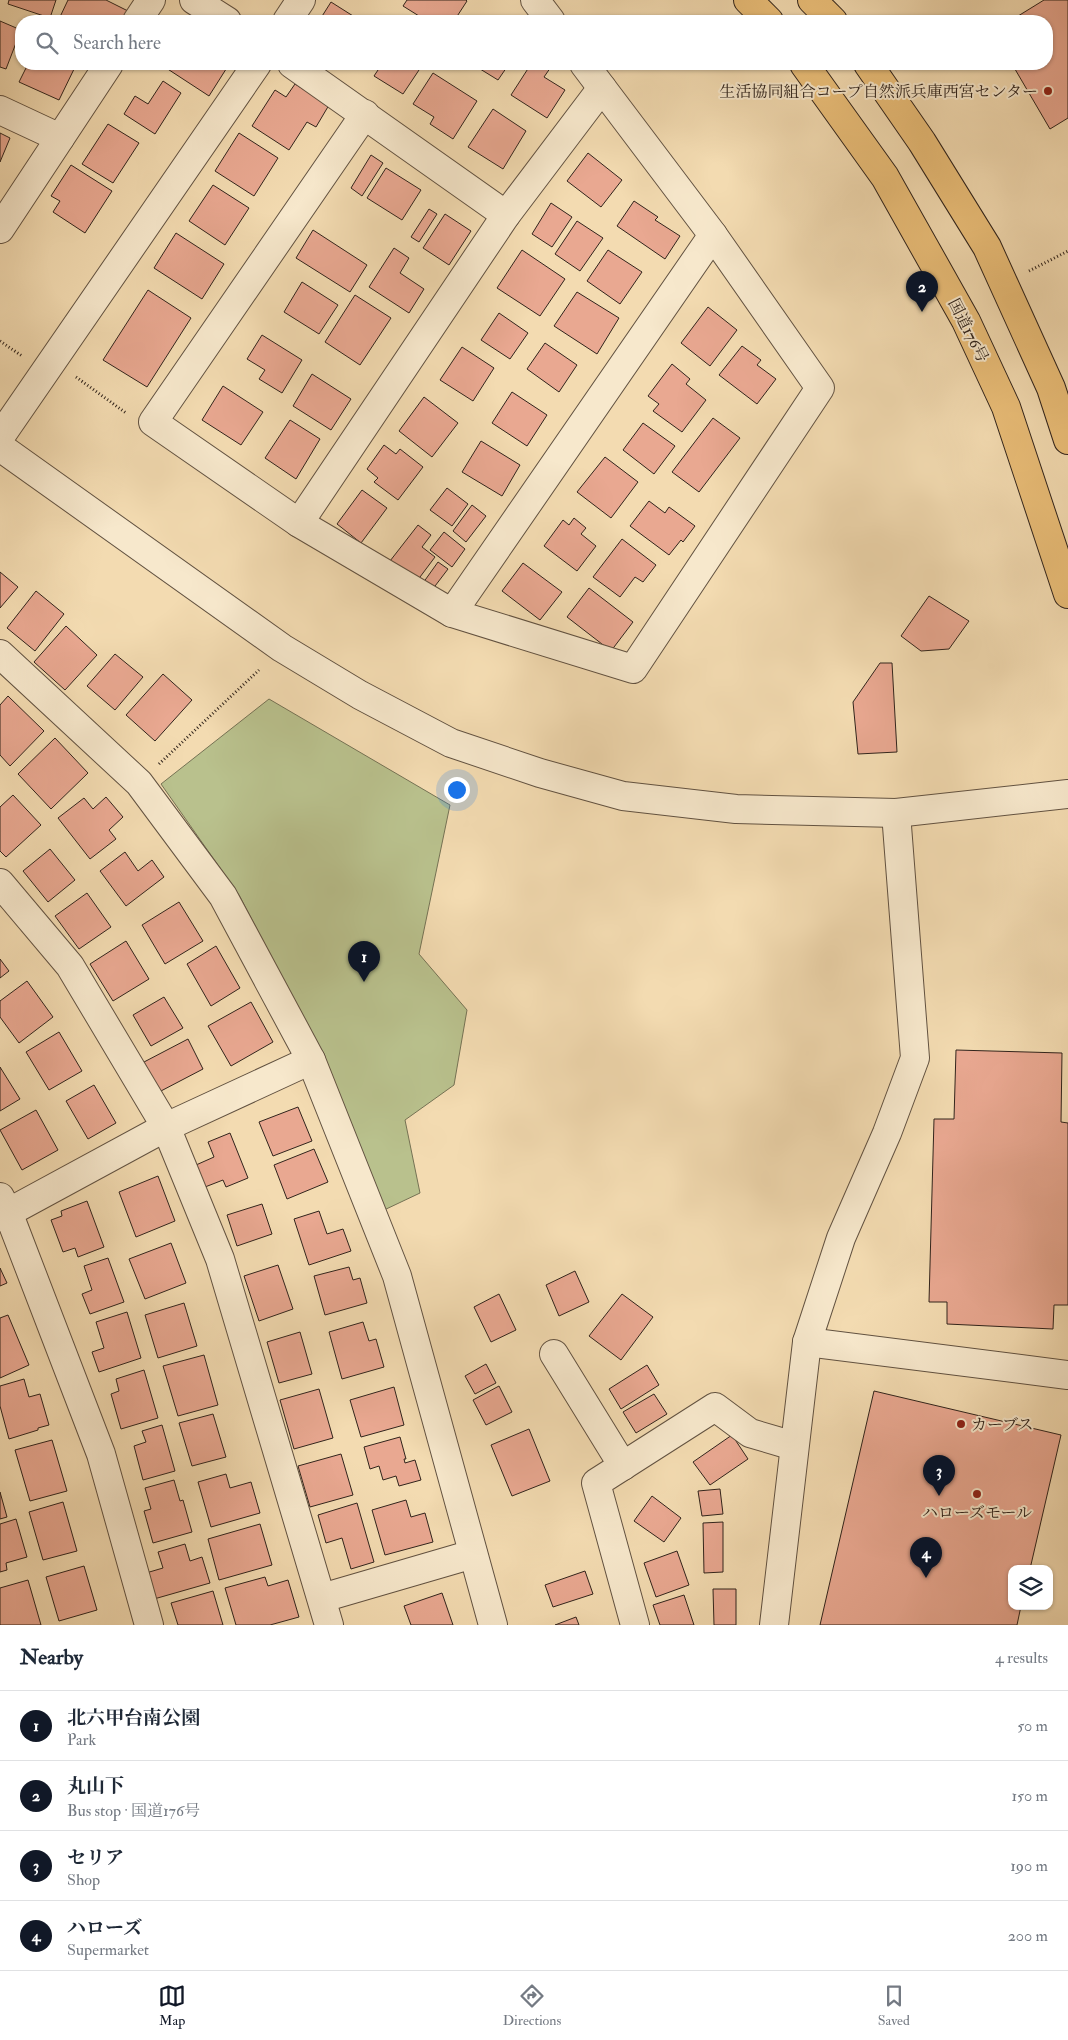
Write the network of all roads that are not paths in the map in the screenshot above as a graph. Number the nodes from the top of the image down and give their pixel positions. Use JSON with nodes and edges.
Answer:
{"nodes":[{"id":1,"x":151,"y":0,"type":"edge"},
{"id":2,"x":194,"y":0,"type":"edge"},
{"id":3,"x":301,"y":0,"type":"edge"},
{"id":4,"x":535,"y":0,"type":"edge"},
{"id":5,"x":748,"y":0,"type":"edge"},
{"id":6,"x":812,"y":0,"type":"edge"},
{"id":7,"x":141,"y":15,"type":"edge"},
{"id":8,"x":218,"y":15,"type":"edge"},
{"id":9,"x":291,"y":15,"type":"edge"},
{"id":10,"x":546,"y":15,"type":"edge"},
{"id":11,"x":762,"y":15,"type":"edge"},
{"id":12,"x":827,"y":15,"type":"edge"},
{"id":13,"x":105,"y":70,"type":"edge"},
{"id":14,"x":254,"y":70,"type":"edge"},
{"id":15,"x":301,"y":70,"type":"edge"},
{"id":16,"x":588,"y":70,"type":"edge"},
{"id":17,"x":808,"y":70,"type":"edge"},
{"id":18,"x":872,"y":70,"type":"edge"},
{"id":19,"x":602,"y":88,"type":"junction"},
{"id":20,"x":0,"y":110,"type":"edge"},
{"id":21,"x":365,"y":114,"type":"junction"},
{"id":22,"x":60,"y":138,"type":"junction"},
{"id":23,"x":506,"y":214,"type":"junction"},
{"id":24,"x":0,"y":229,"type":"edge"},
{"id":25,"x":713,"y":235,"type":"junction"},
{"id":26,"x":0,"y":437,"type":"edge"},
{"id":27,"x":1068,"y":440,"type":"edge"},
{"id":28,"x":0,"y":447,"type":"edge"},
{"id":29,"x":299,"y":523,"type":"junction"},
{"id":30,"x":1068,"y":594,"type":"edge"},
{"id":31,"x":452,"y":613,"type":"junction"},
{"id":32,"x":0,"y":654,"type":"edge"},
{"id":33,"x":1068,"y":794,"type":"edge"},
{"id":34,"x":896,"y":813,"type":"junction"},
{"id":35,"x":0,"y":883,"type":"edge"},
{"id":36,"x":311,"y":1060,"type":"junction"},
{"id":37,"x":166,"y":1127,"type":"junction"},
{"id":38,"x":3,"y":1209,"type":"edge"},
{"id":39,"x":807,"y":1342,"type":"junction"},
{"id":40,"x":554,"y":1354,"type":"dead end"},
{"id":41,"x":1068,"y":1375,"type":"edge"},
{"id":42,"x":794,"y":1446,"type":"junction"},
{"id":43,"x":623,"y":1466,"type":"junction"},
{"id":44,"x":473,"y":1554,"type":"junction"},
{"id":45,"x":322,"y":1598,"type":"junction"},
{"id":46,"x":149,"y":1625,"type":"edge"},
{"id":47,"x":329,"y":1625,"type":"edge"},
{"id":48,"x":493,"y":1625,"type":"edge"},
{"id":49,"x":635,"y":1625,"type":"edge"},
{"id":50,"x":774,"y":1625,"type":"edge"}],
"edges":[{"from":1,"to":7,"type":"street"},
{"from":2,"to":8,"type":"street"},
{"from":3,"to":9,"type":"street"},
{"from":4,"to":10,"type":"street"},
{"from":5,"to":11,"type":"highway"},
{"from":6,"to":12,"type":"highway"},
{"from":13,"to":22,"type":"street"},
{"from":14,"to":26,"type":"street"},
{"from":15,"to":21,"type":"street"},
{"from":16,"to":19,"type":"street"},
{"from":17,"to":30,"type":"highway","name":"国道176号"},
{"from":18,"to":27,"type":"highway"},
{"from":19,"to":23,"type":"street"},
{"from":19,"to":25,"type":"street"},
{"from":20,"to":22,"type":"street"},
{"from":21,"to":23,"type":"street"},
{"from":21,"to":29,"type":"street"},
{"from":22,"to":24,"type":"street"},
{"from":23,"to":29,"type":"street"},
{"from":25,"to":31,"type":"street"},
{"from":25,"to":31,"type":"street"},
{"from":28,"to":34,"type":"street"},
{"from":29,"to":31,"type":"street"},
{"from":32,"to":36,"type":"street"},
{"from":33,"to":34,"type":"street"},
{"from":34,"to":39,"type":"street"},
{"from":35,"to":37,"type":"street"},
{"from":36,"to":37,"type":"street"},
{"from":36,"to":44,"type":"street"},
{"from":37,"to":38,"type":"street"},
{"from":37,"to":45,"type":"street"},
{"from":38,"to":46,"type":"street"},
{"from":39,"to":41,"type":"street"},
{"from":39,"to":42,"type":"street"},
{"from":40,"to":43,"type":"street"},
{"from":42,"to":43,"type":"street"},
{"from":42,"to":50,"type":"street"},
{"from":43,"to":49,"type":"street"},
{"from":44,"to":45,"type":"street"},
{"from":44,"to":48,"type":"street"},
{"from":45,"to":47,"type":"street"}]}
